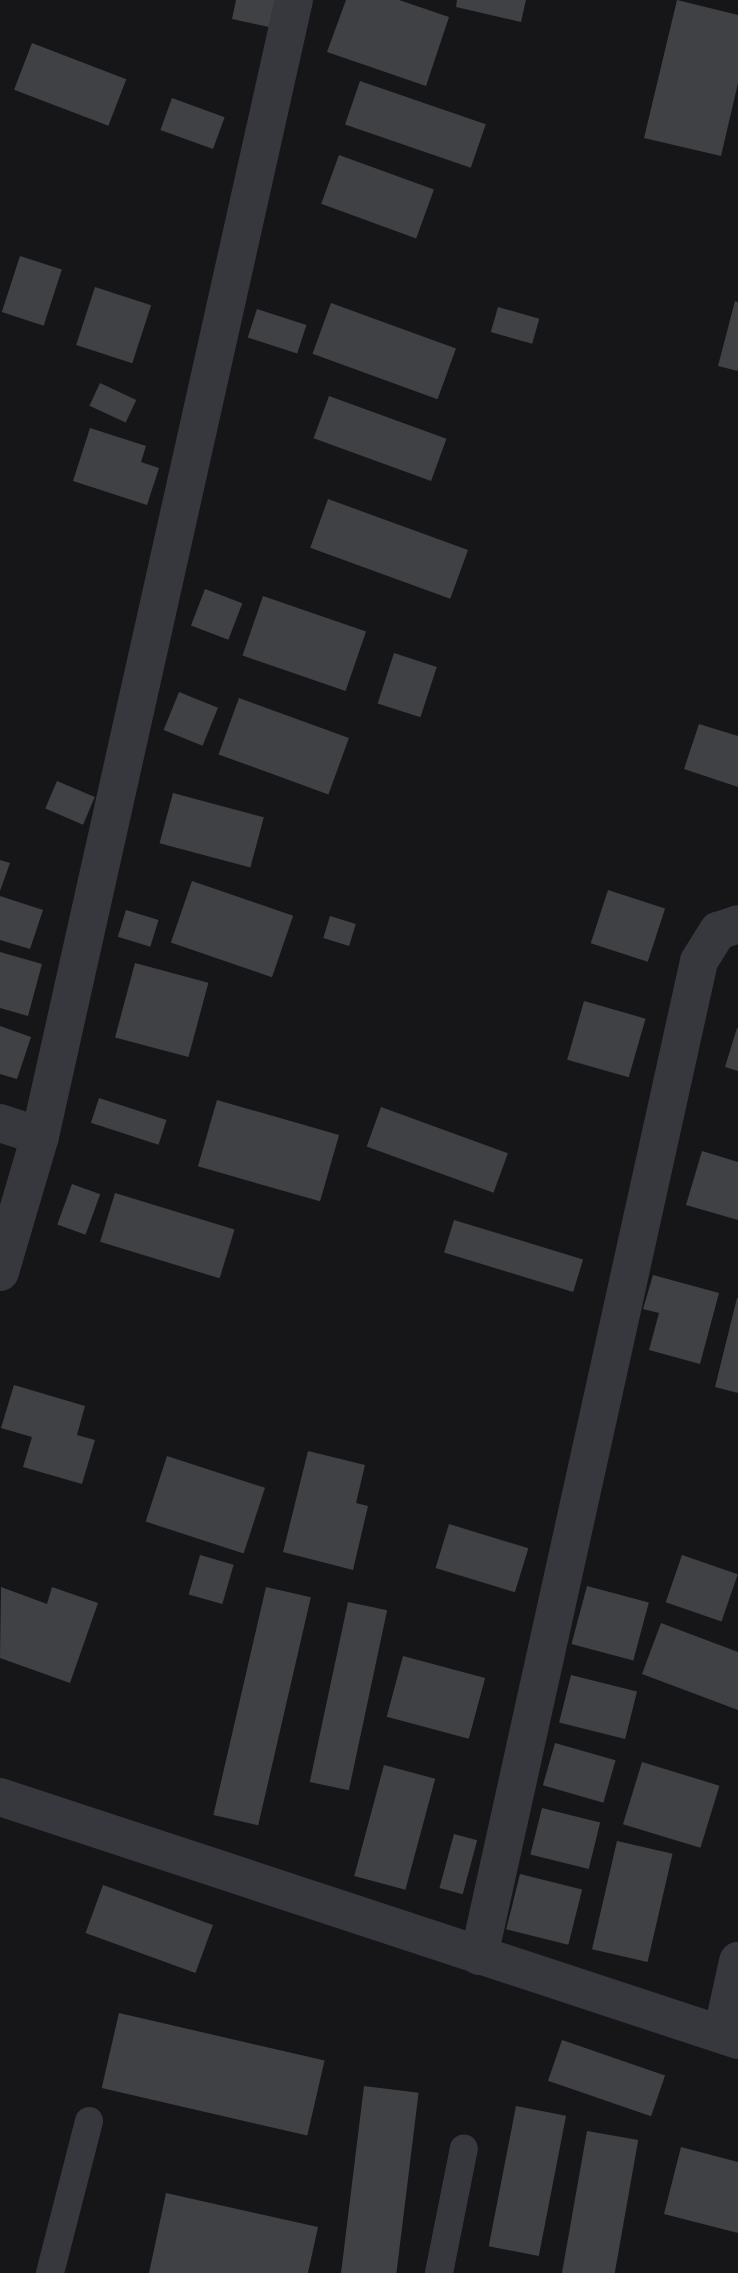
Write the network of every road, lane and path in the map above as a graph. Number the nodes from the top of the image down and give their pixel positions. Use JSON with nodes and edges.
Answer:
{"nodes":[{"id":1,"x":294,"y":0,"type":"edge"},
{"id":2,"x":738,"y":924,"type":"edge"},
{"id":3,"x":0,"y":1124,"type":"edge"},
{"id":4,"x":40,"y":1136,"type":"junction"},
{"id":5,"x":0,"y":1272,"type":"edge"},
{"id":6,"x":0,"y":1797,"type":"edge"},
{"id":7,"x":479,"y":1956,"type":"junction"},
{"id":8,"x":738,"y":1961,"type":"edge"},
{"id":9,"x":730,"y":2037,"type":"edge"},
{"id":10,"x":89,"y":2121,"type":"dead end"},
{"id":11,"x":464,"y":2148,"type":"dead end"},
{"id":12,"x":50,"y":2273,"type":"edge"},
{"id":13,"x":439,"y":2273,"type":"edge"}],
"edges":[{"from":1,"to":4,"type":"street"},
{"from":2,"to":7,"type":"street"},
{"from":3,"to":4,"type":"street"},
{"from":4,"to":5,"type":"street"},
{"from":6,"to":7,"type":"street"},
{"from":7,"to":9,"type":"street"},
{"from":8,"to":9,"type":"street"},
{"from":10,"to":12,"type":"lane"},
{"from":11,"to":13,"type":"lane"}]}
